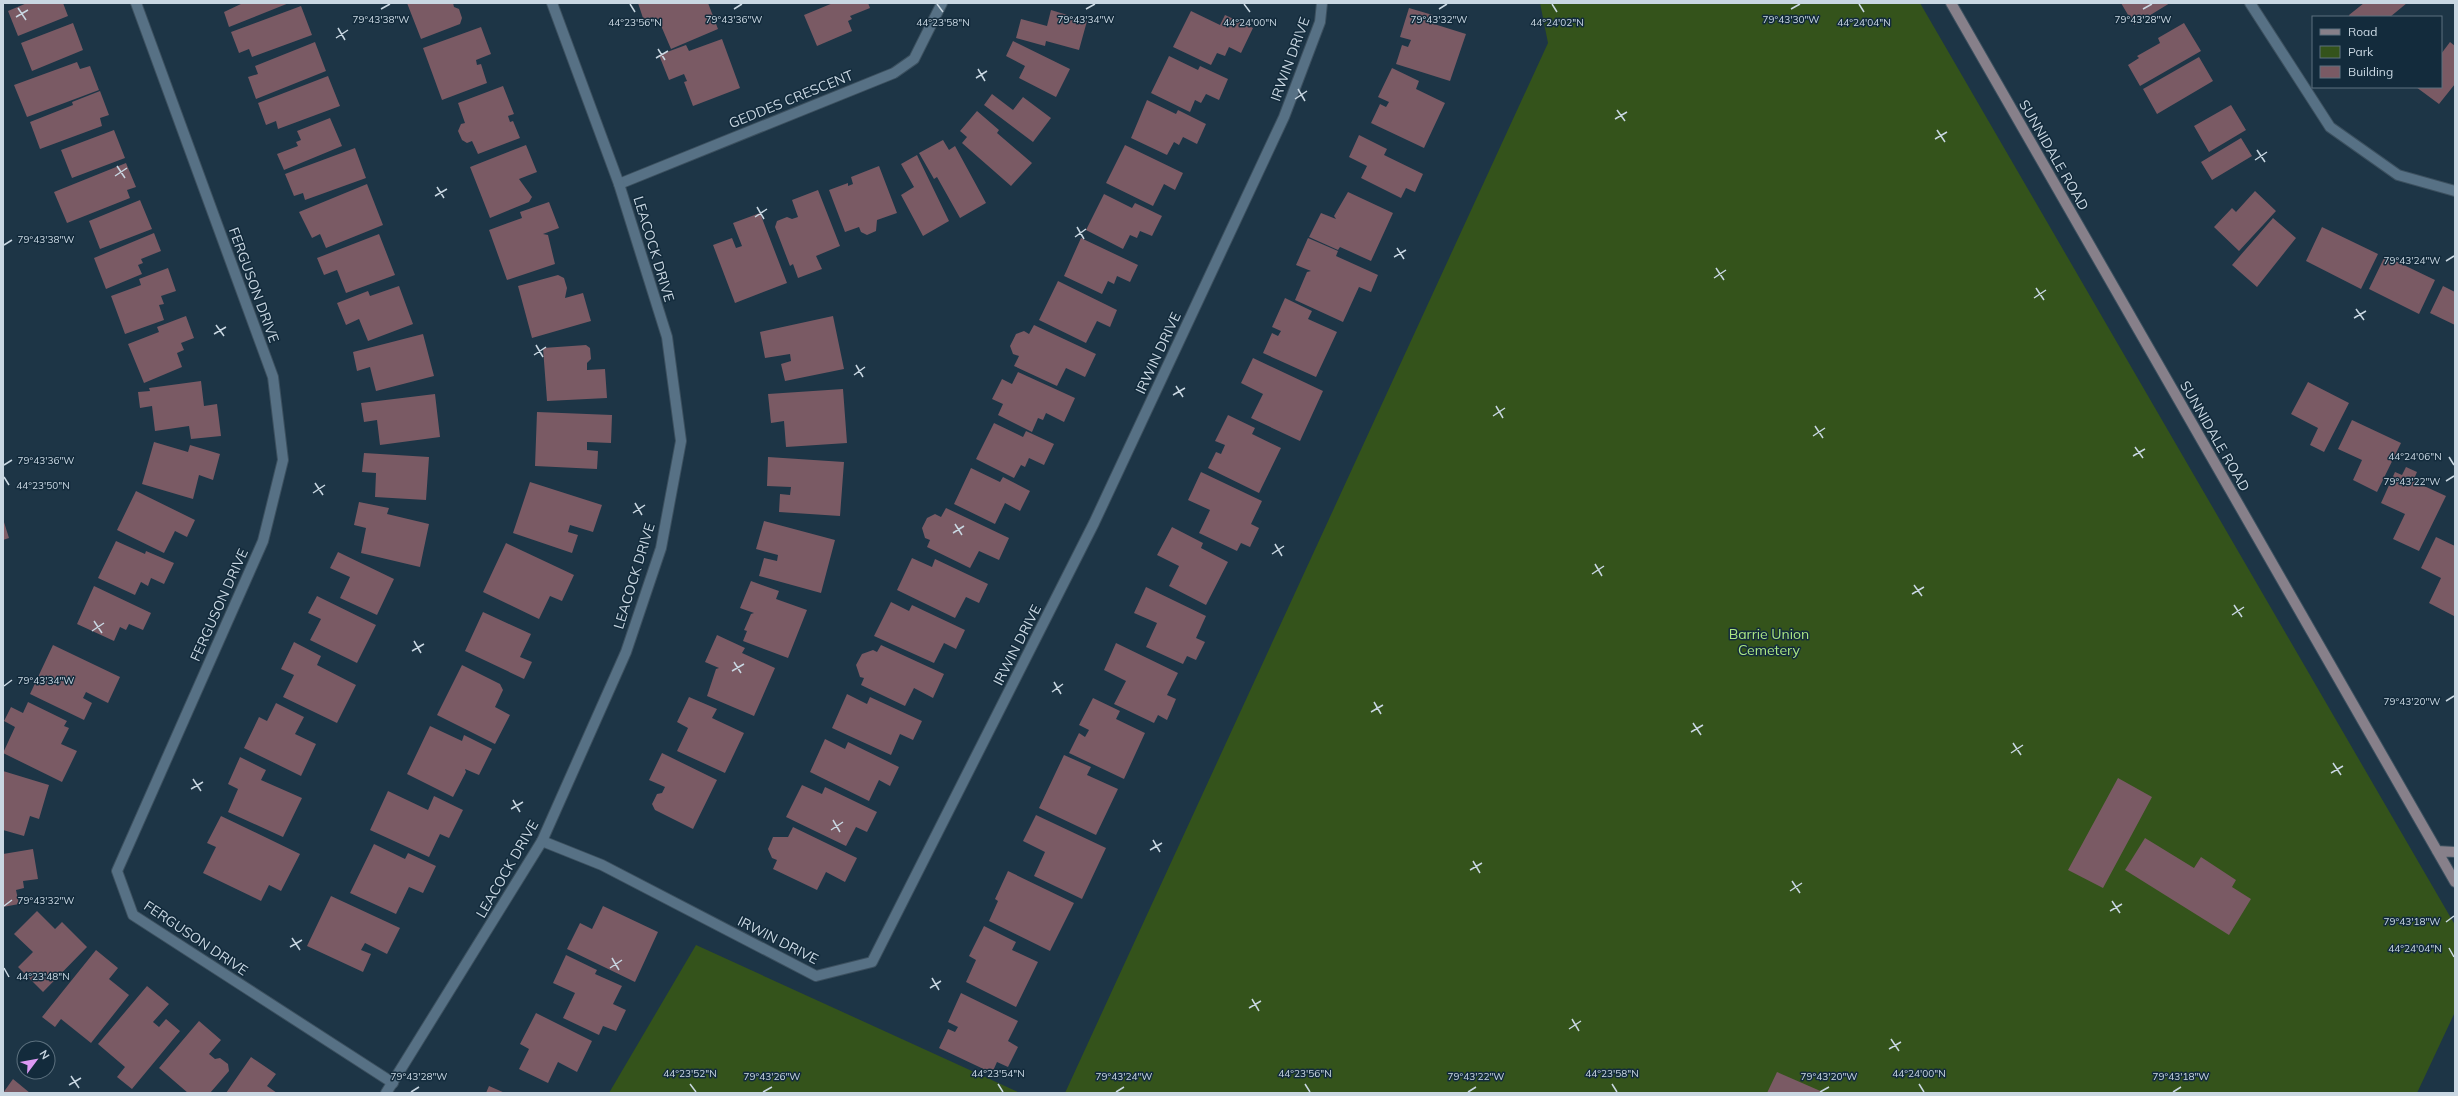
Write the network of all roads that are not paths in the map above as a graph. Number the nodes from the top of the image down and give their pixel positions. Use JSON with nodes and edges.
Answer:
{"nodes":[{"id":1,"x":136,"y":3,"type":"edge"},
{"id":2,"x":552,"y":3,"type":"edge"},
{"id":3,"x":942,"y":3,"type":"edge"},
{"id":4,"x":1322,"y":3,"type":"edge"},
{"id":5,"x":1951,"y":3,"type":"edge"},
{"id":6,"x":2250,"y":3,"type":"edge"},
{"id":7,"x":618,"y":184,"type":"junction"},
{"id":8,"x":2455,"y":191,"type":"edge"},
{"id":9,"x":542,"y":841,"type":"junction"},
{"id":10,"x":2437,"y":851,"type":"junction"},
{"id":11,"x":2455,"y":852,"type":"edge"},
{"id":12,"x":2455,"y":882,"type":"edge"},
{"id":13,"x":393,"y":1083,"type":"junction"},
{"id":14,"x":386,"y":1093,"type":"edge"}],
"edges":[{"from":1,"to":13,"type":"street","name":"FERGUSON DRIVE"},
{"from":2,"to":7,"type":"street","name":"LEACOCK DRIVE"},
{"from":3,"to":7,"type":"street","name":"GEDDES CRESCENT"},
{"from":4,"to":9,"type":"street","name":"IRWIN DRIVE"},
{"from":5,"to":10,"type":"main road","name":"SUNNIDALE ROAD"},
{"from":6,"to":8,"type":"street"},
{"from":7,"to":9,"type":"street","name":"LEACOCK DRIVE"},
{"from":9,"to":13,"type":"street","name":"LEACOCK DRIVE"},
{"from":10,"to":11,"type":"main road"},
{"from":10,"to":12,"type":"main road","name":"SUNNIDALE ROAD"},
{"from":13,"to":14,"type":"street","name":"LEACOCK DRIVE"}]}
